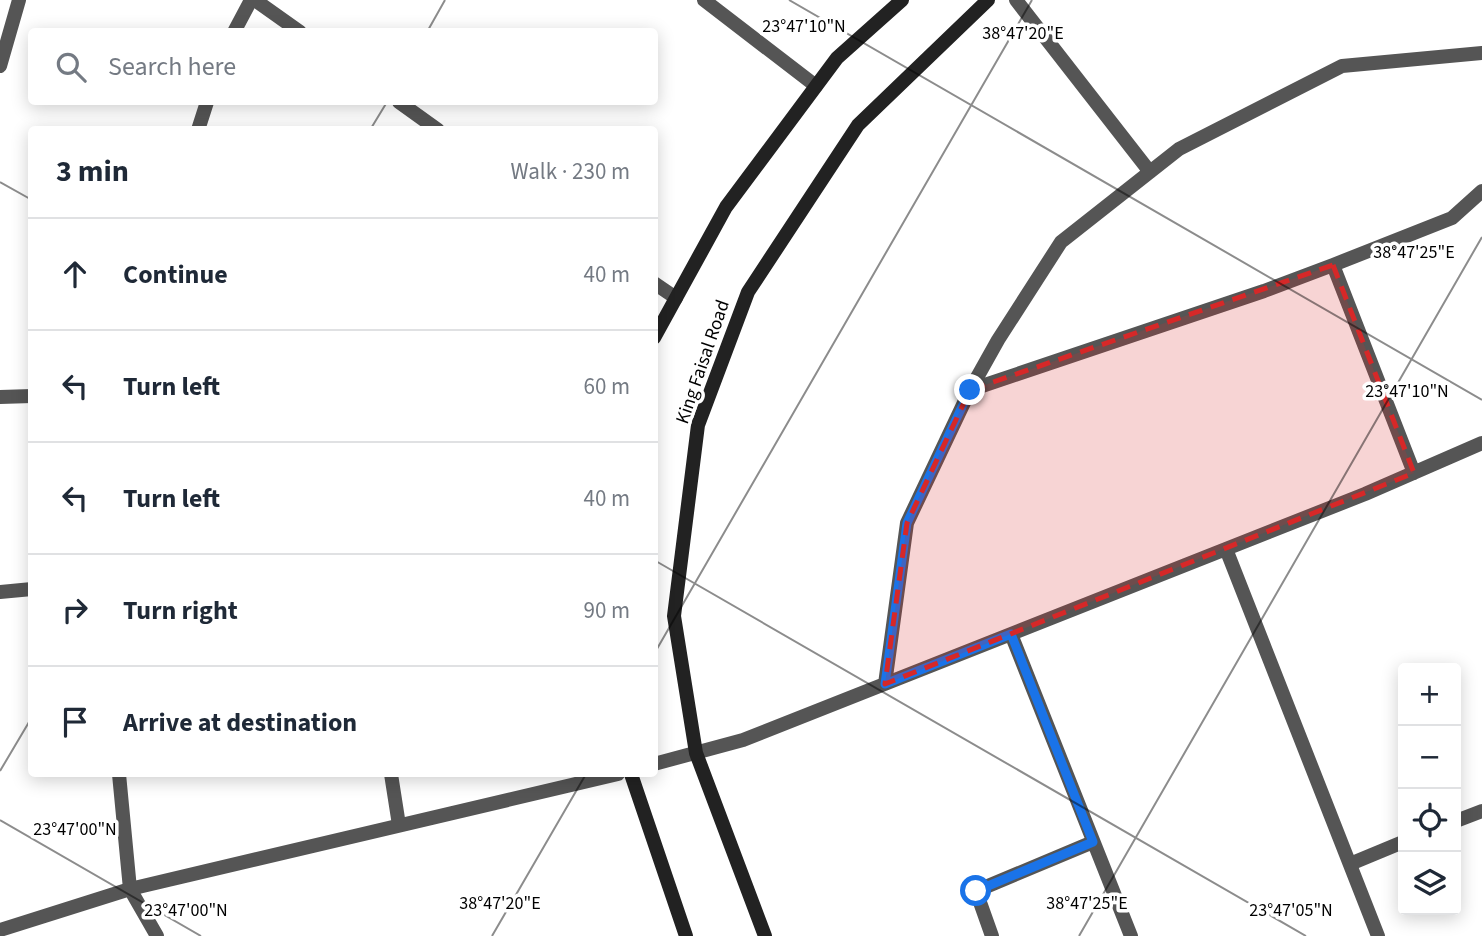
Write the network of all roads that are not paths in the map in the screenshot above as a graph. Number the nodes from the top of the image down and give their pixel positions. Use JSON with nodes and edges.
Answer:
{"nodes":[{"id":1,"x":19,"y":0,"type":"edge"},
{"id":2,"x":253,"y":0,"type":"edge"},
{"id":3,"x":704,"y":0,"type":"edge"},
{"id":4,"x":902,"y":0,"type":"edge"},
{"id":5,"x":988,"y":0,"type":"edge"},
{"id":6,"x":1016,"y":0,"type":"edge"},
{"id":7,"x":236,"y":28,"type":"edge"},
{"id":8,"x":294,"y":28,"type":"edge"},
{"id":9,"x":1482,"y":53,"type":"edge"},
{"id":10,"x":0,"y":66,"type":"edge"},
{"id":11,"x":816,"y":86,"type":"junction"},
{"id":12,"x":206,"y":105,"type":"edge"},
{"id":13,"x":402,"y":105,"type":"edge"},
{"id":14,"x":199,"y":126,"type":"edge"},
{"id":15,"x":432,"y":126,"type":"edge"},
{"id":16,"x":1150,"y":172,"type":"junction"},
{"id":17,"x":1482,"y":191,"type":"edge"},
{"id":18,"x":1333,"y":265,"type":"junction"},
{"id":19,"x":658,"y":286,"type":"edge"},
{"id":20,"x":676,"y":298,"type":"junction"},
{"id":21,"x":658,"y":331,"type":"edge"},
{"id":22,"x":970,"y":390,"type":"junction"},
{"id":23,"x":28,"y":396,"type":"edge"},
{"id":24,"x":0,"y":397,"type":"edge"},
{"id":25,"x":1482,"y":443,"type":"edge"},
{"id":26,"x":1413,"y":473,"type":"junction"},
{"id":27,"x":1226,"y":549,"type":"junction"},
{"id":28,"x":28,"y":589,"type":"edge"},
{"id":29,"x":0,"y":592,"type":"edge"},
{"id":30,"x":1011,"y":634,"type":"junction"},
{"id":31,"x":885,"y":684,"type":"junction"},
{"id":32,"x":696,"y":753,"type":"junction"},
{"id":33,"x":658,"y":763,"type":"edge"},
{"id":34,"x":120,"y":777,"type":"edge"},
{"id":35,"x":391,"y":777,"type":"edge"},
{"id":36,"x":605,"y":777,"type":"edge"},
{"id":37,"x":632,"y":777,"type":"edge"},
{"id":38,"x":1482,"y":811,"type":"edge"},
{"id":39,"x":1461,"y":819,"type":"edge"},
{"id":40,"x":399,"y":825,"type":"junction"},
{"id":41,"x":1093,"y":842,"type":"junction"},
{"id":42,"x":1398,"y":844,"type":"edge"},
{"id":43,"x":1350,"y":864,"type":"junction"},
{"id":44,"x":130,"y":889,"type":"junction"},
{"id":45,"x":0,"y":930,"type":"edge"},
{"id":46,"x":157,"y":936,"type":"edge"},
{"id":47,"x":686,"y":936,"type":"edge"},
{"id":48,"x":765,"y":936,"type":"edge"},
{"id":49,"x":992,"y":936,"type":"edge"},
{"id":50,"x":1131,"y":936,"type":"edge"},
{"id":51,"x":1378,"y":936,"type":"edge"}],
"edges":[{"from":1,"to":10,"type":"street"},
{"from":2,"to":7,"type":"street"},
{"from":2,"to":8,"type":"street"},
{"from":3,"to":11,"type":"street"},
{"from":4,"to":11,"type":"street"},
{"from":5,"to":32,"type":"street","name":"King Faisal Road"},
{"from":6,"to":16,"type":"street"},
{"from":9,"to":16,"type":"street"},
{"from":11,"to":20,"type":"street"},
{"from":12,"to":14,"type":"street"},
{"from":13,"to":15,"type":"street"},
{"from":16,"to":22,"type":"street"},
{"from":17,"to":18,"type":"street"},
{"from":18,"to":22,"type":"street"},
{"from":18,"to":26,"type":"street"},
{"from":19,"to":20,"type":"street"},
{"from":20,"to":21,"type":"street"},
{"from":22,"to":31,"type":"street"},
{"from":23,"to":24,"type":"street"},
{"from":25,"to":26,"type":"street"},
{"from":26,"to":27,"type":"street"},
{"from":27,"to":30,"type":"street"},
{"from":27,"to":43,"type":"street"},
{"from":28,"to":29,"type":"street"},
{"from":30,"to":31,"type":"street"},
{"from":30,"to":41,"type":"street"},
{"from":31,"to":32,"type":"street"},
{"from":32,"to":33,"type":"street"},
{"from":32,"to":48,"type":"street","name":"King Faisal Road"},
{"from":34,"to":44,"type":"street"},
{"from":35,"to":40,"type":"street"},
{"from":36,"to":40,"type":"street"},
{"from":37,"to":47,"type":"street"},
{"from":38,"to":39,"type":"street"},
{"from":40,"to":44,"type":"street"},
{"from":41,"to":49,"type":"street"},
{"from":41,"to":50,"type":"street"},
{"from":42,"to":43,"type":"street"},
{"from":43,"to":51,"type":"street"},
{"from":44,"to":45,"type":"street"},
{"from":44,"to":46,"type":"street"}]}
